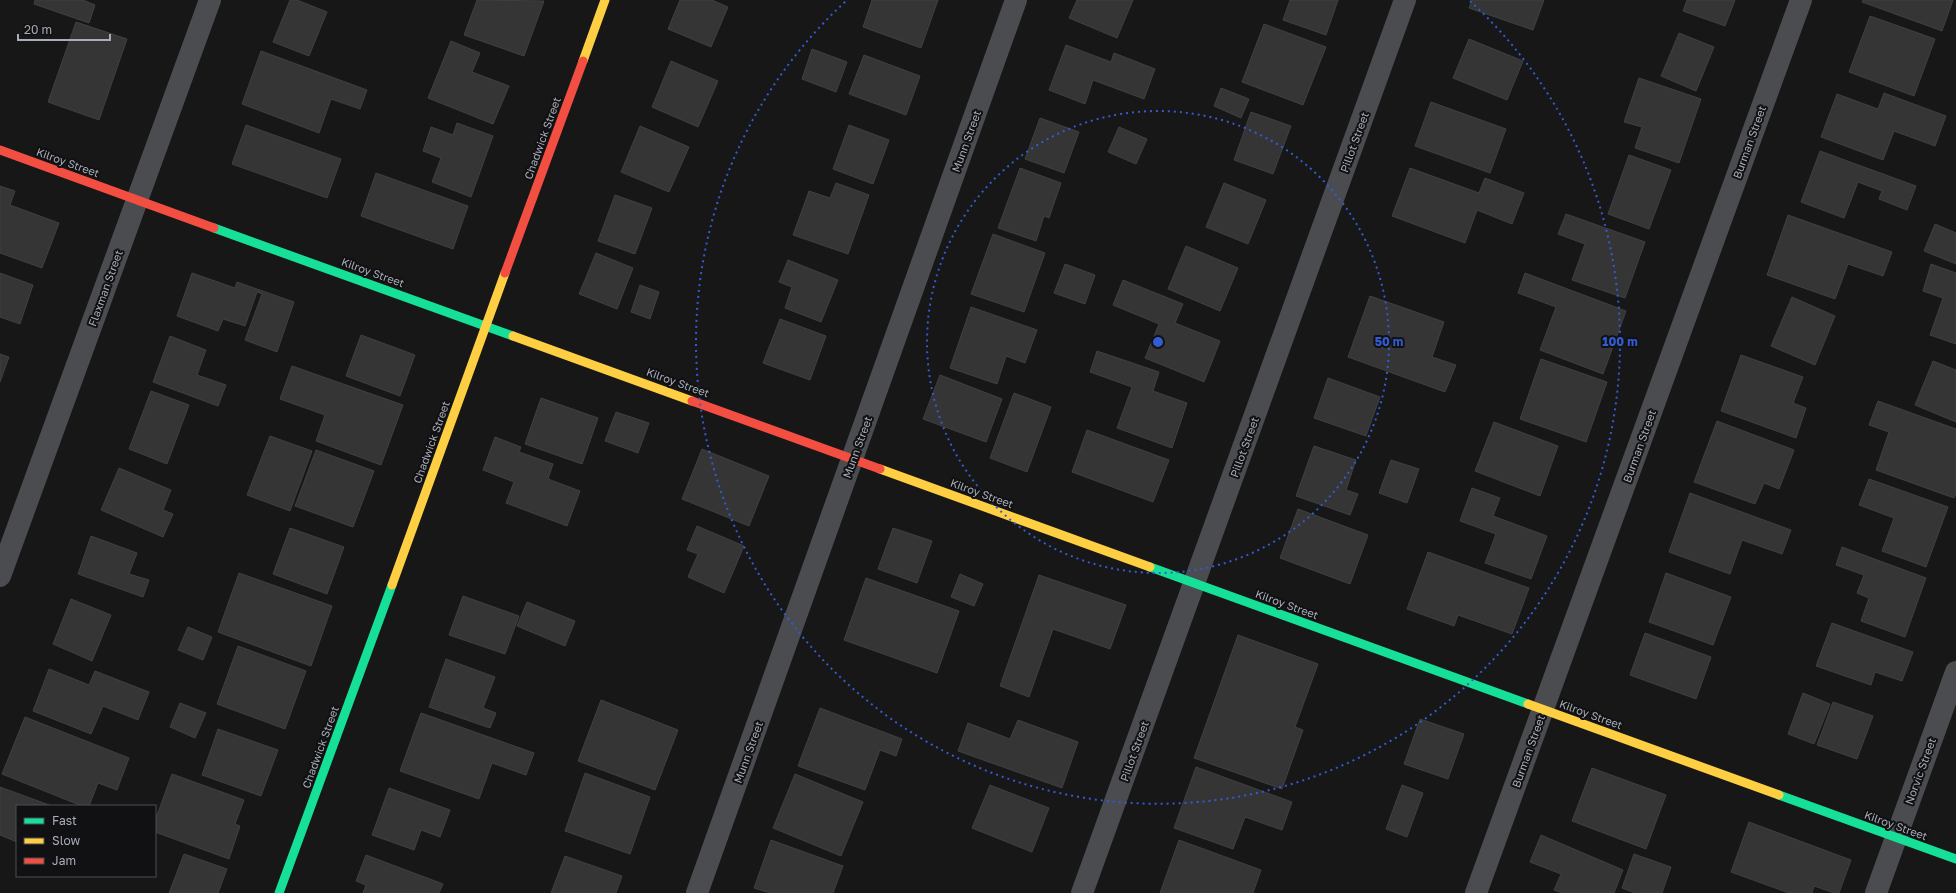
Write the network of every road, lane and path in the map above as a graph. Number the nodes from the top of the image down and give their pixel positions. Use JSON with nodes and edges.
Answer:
{"nodes":[{"id":1,"x":210,"y":0,"type":"edge"},
{"id":2,"x":605,"y":0,"type":"edge"},
{"id":3,"x":1016,"y":0,"type":"edge"},
{"id":4,"x":1405,"y":0,"type":"edge"},
{"id":5,"x":1801,"y":0,"type":"edge"},
{"id":6,"x":0,"y":150,"type":"edge"},
{"id":7,"x":137,"y":199,"type":"junction"},
{"id":8,"x":486,"y":326,"type":"junction"},
{"id":9,"x":853,"y":459,"type":"junction"},
{"id":10,"x":0,"y":576,"type":"edge"},
{"id":11,"x":1195,"y":583,"type":"junction"},
{"id":12,"x":1956,"y":672,"type":"edge"},
{"id":13,"x":1543,"y":709,"type":"junction"},
{"id":14,"x":1896,"y":838,"type":"junction"},
{"id":15,"x":1956,"y":859,"type":"edge"},
{"id":16,"x":279,"y":893,"type":"edge"},
{"id":17,"x":697,"y":893,"type":"edge"},
{"id":18,"x":1082,"y":893,"type":"edge"},
{"id":19,"x":1476,"y":893,"type":"edge"},
{"id":20,"x":1876,"y":893,"type":"edge"}],
"edges":[{"from":1,"to":7,"type":"street","name":"Flaxman Street"},
{"from":2,"to":8,"type":"street","name":"Chadwick Street"},
{"from":3,"to":9,"type":"street","name":"Munn Street"},
{"from":4,"to":11,"type":"street","name":"Pillot Street"},
{"from":5,"to":13,"type":"street","name":"Burman Street"},
{"from":6,"to":7,"type":"street","name":"Kilroy Street"},
{"from":7,"to":8,"type":"street","name":"Kilroy Street"},
{"from":7,"to":10,"type":"street","name":"Flaxman Street"},
{"from":8,"to":9,"type":"street","name":"Kilroy Street"},
{"from":8,"to":16,"type":"street","name":"Chadwick Street"},
{"from":9,"to":11,"type":"street","name":"Kilroy Street"},
{"from":9,"to":17,"type":"street","name":"Munn Street"},
{"from":11,"to":13,"type":"street","name":"Kilroy Street"},
{"from":11,"to":18,"type":"street","name":"Pillot Street"},
{"from":12,"to":14,"type":"street","name":"Norvic Street"},
{"from":13,"to":14,"type":"street","name":"Kilroy Street"},
{"from":13,"to":19,"type":"street","name":"Burman Street"},
{"from":14,"to":15,"type":"street","name":"Kilroy Street"},
{"from":14,"to":20,"type":"street","name":"Norvic Street"}]}
